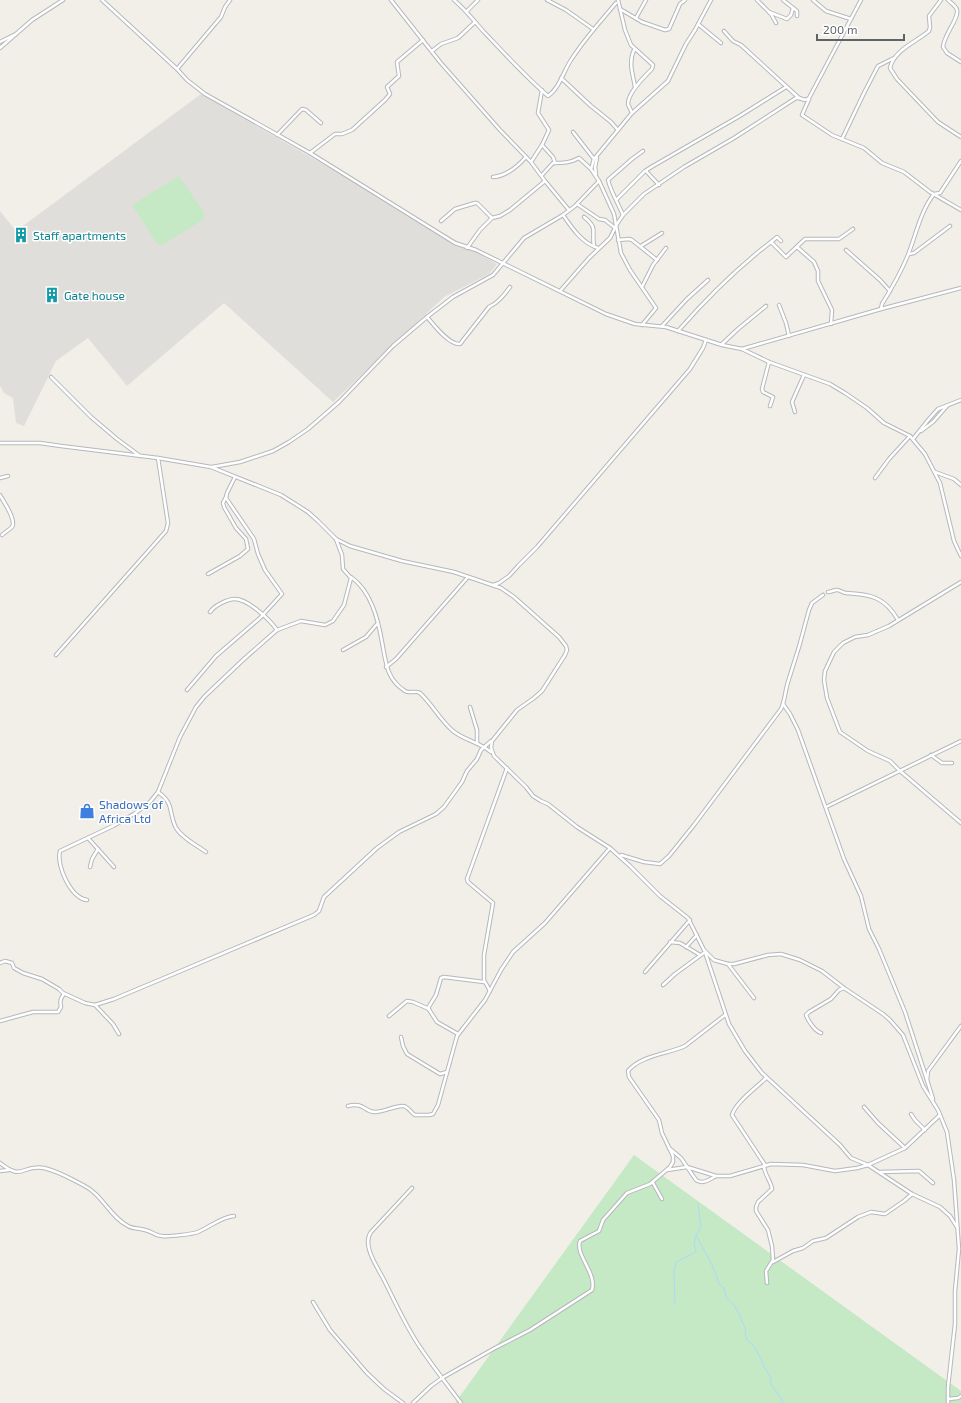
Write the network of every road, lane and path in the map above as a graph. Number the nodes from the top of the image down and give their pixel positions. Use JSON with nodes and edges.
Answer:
{"nodes":[{"id":1,"x":63,"y":0,"type":"edge"},
{"id":2,"x":102,"y":0,"type":"edge"},
{"id":3,"x":230,"y":0,"type":"edge"},
{"id":4,"x":391,"y":0,"type":"edge"},
{"id":5,"x":454,"y":0,"type":"edge"},
{"id":6,"x":478,"y":0,"type":"edge"},
{"id":7,"x":548,"y":0,"type":"edge"},
{"id":8,"x":613,"y":0,"type":"edge"},
{"id":9,"x":646,"y":0,"type":"edge"},
{"id":10,"x":685,"y":0,"type":"edge"},
{"id":11,"x":711,"y":0,"type":"edge"},
{"id":12,"x":757,"y":0,"type":"edge"},
{"id":13,"x":783,"y":0,"type":"edge"},
{"id":14,"x":813,"y":0,"type":"edge"},
{"id":15,"x":861,"y":0,"type":"edge"},
{"id":16,"x":941,"y":0,"type":"edge"},
{"id":17,"x":948,"y":0,"type":"edge"},
{"id":18,"x":617,"y":1,"type":"edge"},
{"id":19,"x":620,"y":7,"type":"junction"},
{"id":20,"x":794,"y":8,"type":"junction"},
{"id":21,"x":957,"y":10,"type":"junction"},
{"id":22,"x":467,"y":11,"type":"junction"},
{"id":23,"x":769,"y":12,"type":"junction"},
{"id":24,"x":961,"y":13,"type":"edge"},
{"id":25,"x":797,"y":16,"type":"dead end"},
{"id":26,"x":636,"y":18,"type":"junction"},
{"id":27,"x":851,"y":19,"type":"junction"},
{"id":28,"x":475,"y":22,"type":"junction"},
{"id":29,"x":776,"y":23,"type":"dead end"},
{"id":30,"x":698,"y":24,"type":"junction"},
{"id":31,"x":593,"y":29,"type":"junction"},
{"id":32,"x":724,"y":31,"type":"dead end"},
{"id":33,"x":16,"y":34,"type":"junction"},
{"id":34,"x":423,"y":40,"type":"junction"},
{"id":35,"x":0,"y":42,"type":"edge"},
{"id":36,"x":721,"y":43,"type":"dead end"},
{"id":37,"x":0,"y":48,"type":"edge"},
{"id":38,"x":634,"y":50,"type":"junction"},
{"id":39,"x":432,"y":51,"type":"junction"},
{"id":40,"x":895,"y":58,"type":"junction"},
{"id":41,"x":961,"y":62,"type":"edge"},
{"id":42,"x":177,"y":69,"type":"junction"},
{"id":43,"x":561,"y":78,"type":"junction"},
{"id":44,"x":786,"y":87,"type":"junction"},
{"id":45,"x":635,"y":88,"type":"junction"},
{"id":46,"x":542,"y":90,"type":"junction"},
{"id":47,"x":799,"y":98,"type":"junction"},
{"id":48,"x":809,"y":98,"type":"junction"},
{"id":49,"x":632,"y":113,"type":"junction"},
{"id":50,"x":320,"y":123,"type":"dead end"},
{"id":51,"x":618,"y":130,"type":"junction"},
{"id":52,"x":573,"y":132,"type":"dead end"},
{"id":53,"x":277,"y":135,"type":"junction"},
{"id":54,"x":961,"y":137,"type":"edge"},
{"id":55,"x":842,"y":139,"type":"junction"},
{"id":56,"x":542,"y":145,"type":"junction"},
{"id":57,"x":643,"y":151,"type":"dead end"},
{"id":58,"x":310,"y":153,"type":"junction"},
{"id":59,"x":598,"y":155,"type":"junction"},
{"id":60,"x":526,"y":157,"type":"junction"},
{"id":61,"x":594,"y":159,"type":"junction"},
{"id":62,"x":961,"y":161,"type":"edge"},
{"id":63,"x":531,"y":162,"type":"junction"},
{"id":64,"x":555,"y":163,"type":"junction"},
{"id":65,"x":591,"y":169,"type":"junction"},
{"id":66,"x":646,"y":171,"type":"junction"},
{"id":67,"x":542,"y":175,"type":"junction"},
{"id":68,"x":596,"y":175,"type":"junction"},
{"id":69,"x":493,"y":177,"type":"dead end"},
{"id":70,"x":545,"y":181,"type":"junction"},
{"id":71,"x":599,"y":181,"type":"junction"},
{"id":72,"x":659,"y":185,"type":"junction"},
{"id":73,"x":934,"y":194,"type":"junction"},
{"id":74,"x":617,"y":199,"type":"junction"},
{"id":75,"x":577,"y":204,"type":"junction"},
{"id":76,"x":569,"y":210,"type":"junction"},
{"id":77,"x":961,"y":210,"type":"edge"},
{"id":78,"x":563,"y":215,"type":"junction"},
{"id":79,"x":623,"y":215,"type":"junction"},
{"id":80,"x":584,"y":217,"type":"dead end"},
{"id":81,"x":492,"y":218,"type":"junction"},
{"id":82,"x":441,"y":221,"type":"dead end"},
{"id":83,"x":617,"y":224,"type":"junction"},
{"id":84,"x":950,"y":226,"type":"dead end"},
{"id":85,"x":615,"y":228,"type":"junction"},
{"id":86,"x":853,"y":229,"type":"dead end"},
{"id":87,"x":662,"y":233,"type":"dead end"},
{"id":88,"x":618,"y":240,"type":"junction"},
{"id":89,"x":781,"y":240,"type":"dead end"},
{"id":90,"x":771,"y":242,"type":"junction"},
{"id":91,"x":641,"y":246,"type":"junction"},
{"id":92,"x":594,"y":247,"type":"junction"},
{"id":93,"x":797,"y":247,"type":"junction"},
{"id":94,"x":467,"y":248,"type":"junction"},
{"id":95,"x":666,"y":248,"type":"dead end"},
{"id":96,"x":599,"y":249,"type":"junction"},
{"id":97,"x":846,"y":250,"type":"dead end"},
{"id":98,"x":595,"y":251,"type":"junction"},
{"id":99,"x":908,"y":254,"type":"junction"},
{"id":100,"x":657,"y":260,"type":"junction"},
{"id":101,"x":504,"y":263,"type":"junction"},
{"id":102,"x":708,"y":280,"type":"dead end"},
{"id":103,"x":510,"y":287,"type":"dead end"},
{"id":104,"x":642,"y":287,"type":"junction"},
{"id":105,"x":961,"y":288,"type":"edge"},
{"id":106,"x":560,"y":291,"type":"junction"},
{"id":107,"x":890,"y":291,"type":"junction"},
{"id":108,"x":779,"y":305,"type":"dead end"},
{"id":109,"x":766,"y":306,"type":"dead end"},
{"id":110,"x":881,"y":309,"type":"junction"},
{"id":111,"x":427,"y":317,"type":"junction"},
{"id":112,"x":831,"y":324,"type":"junction"},
{"id":113,"x":642,"y":325,"type":"junction"},
{"id":114,"x":661,"y":327,"type":"junction"},
{"id":115,"x":678,"y":331,"type":"junction"},
{"id":116,"x":789,"y":336,"type":"junction"},
{"id":117,"x":706,"y":340,"type":"junction"},
{"id":118,"x":722,"y":345,"type":"junction"},
{"id":119,"x":742,"y":349,"type":"junction"},
{"id":120,"x":769,"y":362,"type":"junction"},
{"id":121,"x":804,"y":375,"type":"junction"},
{"id":122,"x":50,"y":377,"type":"dead end"},
{"id":123,"x":961,"y":400,"type":"edge"},
{"id":124,"x":770,"y":406,"type":"dead end"},
{"id":125,"x":948,"y":406,"type":"junction"},
{"id":126,"x":795,"y":412,"type":"dead end"},
{"id":127,"x":918,"y":432,"type":"junction"},
{"id":128,"x":912,"y":438,"type":"junction"},
{"id":129,"x":0,"y":442,"type":"edge"},
{"id":130,"x":140,"y":456,"type":"junction"},
{"id":131,"x":158,"y":458,"type":"junction"},
{"id":132,"x":211,"y":467,"type":"junction"},
{"id":133,"x":935,"y":472,"type":"junction"},
{"id":134,"x":8,"y":476,"type":"dead end"},
{"id":135,"x":235,"y":477,"type":"junction"},
{"id":136,"x":0,"y":478,"type":"edge"},
{"id":137,"x":875,"y":478,"type":"dead end"},
{"id":138,"x":961,"y":485,"type":"edge"},
{"id":139,"x":0,"y":495,"type":"edge"},
{"id":140,"x":226,"y":496,"type":"junction"},
{"id":141,"x":2,"y":535,"type":"dead end"},
{"id":142,"x":336,"y":539,"type":"junction"},
{"id":143,"x":961,"y":556,"type":"edge"},
{"id":144,"x":208,"y":574,"type":"dead end"},
{"id":145,"x":350,"y":576,"type":"junction"},
{"id":146,"x":468,"y":577,"type":"junction"},
{"id":147,"x":961,"y":582,"type":"edge"},
{"id":148,"x":492,"y":586,"type":"junction"},
{"id":149,"x":828,"y":592,"type":"dead end"},
{"id":150,"x":823,"y":595,"type":"dead end"},
{"id":151,"x":210,"y":612,"type":"dead end"},
{"id":152,"x":263,"y":615,"type":"junction"},
{"id":153,"x":898,"y":620,"type":"junction"},
{"id":154,"x":377,"y":623,"type":"junction"},
{"id":155,"x":277,"y":630,"type":"junction"},
{"id":156,"x":343,"y":650,"type":"dead end"},
{"id":157,"x":56,"y":655,"type":"dead end"},
{"id":158,"x":386,"y":667,"type":"junction"},
{"id":159,"x":187,"y":690,"type":"dead end"},
{"id":160,"x":783,"y":704,"type":"junction"},
{"id":161,"x":470,"y":707,"type":"dead end"},
{"id":162,"x":492,"y":741,"type":"junction"},
{"id":163,"x":961,"y":741,"type":"edge"},
{"id":164,"x":477,"y":743,"type":"junction"},
{"id":165,"x":484,"y":746,"type":"junction"},
{"id":166,"x":492,"y":754,"type":"junction"},
{"id":167,"x":931,"y":755,"type":"junction"},
{"id":168,"x":952,"y":763,"type":"dead end"},
{"id":169,"x":507,"y":768,"type":"junction"},
{"id":170,"x":899,"y":770,"type":"junction"},
{"id":171,"x":158,"y":792,"type":"junction"},
{"id":172,"x":826,"y":807,"type":"junction"},
{"id":173,"x":961,"y":823,"type":"edge"},
{"id":174,"x":88,"y":838,"type":"junction"},
{"id":175,"x":610,"y":848,"type":"junction"},
{"id":176,"x":98,"y":849,"type":"junction"},
{"id":177,"x":206,"y":852,"type":"dead end"},
{"id":178,"x":618,"y":855,"type":"junction"},
{"id":179,"x":90,"y":867,"type":"dead end"},
{"id":180,"x":114,"y":867,"type":"dead end"},
{"id":181,"x":87,"y":900,"type":"dead end"},
{"id":182,"x":690,"y":920,"type":"junction"},
{"id":183,"x":697,"y":935,"type":"junction"},
{"id":184,"x":670,"y":942,"type":"junction"},
{"id":185,"x":686,"y":947,"type":"junction"},
{"id":186,"x":704,"y":951,"type":"junction"},
{"id":187,"x":700,"y":955,"type":"junction"},
{"id":188,"x":0,"y":963,"type":"edge"},
{"id":189,"x":728,"y":964,"type":"junction"},
{"id":190,"x":645,"y":972,"type":"dead end"},
{"id":191,"x":484,"y":982,"type":"junction"},
{"id":192,"x":663,"y":985,"type":"dead end"},
{"id":193,"x":844,"y":988,"type":"junction"},
{"id":194,"x":490,"y":991,"type":"junction"},
{"id":195,"x":64,"y":994,"type":"junction"},
{"id":196,"x":754,"y":998,"type":"dead end"},
{"id":197,"x":95,"y":1005,"type":"junction"},
{"id":198,"x":429,"y":1009,"type":"junction"},
{"id":199,"x":725,"y":1015,"type":"junction"},
{"id":200,"x":389,"y":1016,"type":"dead end"},
{"id":201,"x":0,"y":1021,"type":"edge"},
{"id":202,"x":961,"y":1026,"type":"edge"},
{"id":203,"x":821,"y":1032,"type":"dead end"},
{"id":204,"x":119,"y":1034,"type":"dead end"},
{"id":205,"x":458,"y":1034,"type":"junction"},
{"id":206,"x":401,"y":1037,"type":"dead end"},
{"id":207,"x":447,"y":1072,"type":"junction"},
{"id":208,"x":766,"y":1078,"type":"junction"},
{"id":209,"x":927,"y":1080,"type":"junction"},
{"id":210,"x":934,"y":1102,"type":"junction"},
{"id":211,"x":348,"y":1106,"type":"dead end"},
{"id":212,"x":864,"y":1107,"type":"dead end"},
{"id":213,"x":911,"y":1114,"type":"dead end"},
{"id":214,"x":940,"y":1115,"type":"junction"},
{"id":215,"x":925,"y":1130,"type":"junction"},
{"id":216,"x":668,"y":1148,"type":"junction"},
{"id":217,"x":905,"y":1148,"type":"junction"},
{"id":218,"x":0,"y":1163,"type":"edge"},
{"id":219,"x":868,"y":1165,"type":"junction"},
{"id":220,"x":764,"y":1166,"type":"junction"},
{"id":221,"x":687,"y":1167,"type":"junction"},
{"id":222,"x":9,"y":1170,"type":"junction"},
{"id":223,"x":666,"y":1170,"type":"junction"},
{"id":224,"x":0,"y":1171,"type":"edge"},
{"id":225,"x":879,"y":1172,"type":"junction"},
{"id":226,"x":716,"y":1176,"type":"junction"},
{"id":227,"x":652,"y":1183,"type":"junction"},
{"id":228,"x":933,"y":1183,"type":"dead end"},
{"id":229,"x":412,"y":1188,"type":"dead end"},
{"id":230,"x":912,"y":1194,"type":"junction"},
{"id":231,"x":662,"y":1198,"type":"dead end"},
{"id":232,"x":234,"y":1216,"type":"dead end"},
{"id":233,"x":958,"y":1228,"type":"junction"},
{"id":234,"x":961,"y":1234,"type":"edge"},
{"id":235,"x":773,"y":1262,"type":"junction"},
{"id":236,"x":767,"y":1283,"type":"dead end"},
{"id":237,"x":313,"y":1302,"type":"dead end"},
{"id":238,"x":442,"y":1378,"type":"junction"},
{"id":239,"x":961,"y":1396,"type":"edge"},
{"id":240,"x":948,"y":1398,"type":"junction"},
{"id":241,"x":404,"y":1403,"type":"edge"},
{"id":242,"x":413,"y":1403,"type":"edge"},
{"id":243,"x":461,"y":1403,"type":"edge"},
{"id":244,"x":948,"y":1403,"type":"edge"}],
"edges":[{"from":1,"to":33,"type":"street"},
{"from":2,"to":42,"type":"street"},
{"from":3,"to":42,"type":"street"},
{"from":4,"to":34,"type":"street"},
{"from":5,"to":22,"type":"street"},
{"from":6,"to":22,"type":"street"},
{"from":7,"to":31,"type":"street"},
{"from":8,"to":18,"type":"street"},
{"from":9,"to":26,"type":"street"},
{"from":10,"to":26,"type":"street"},
{"from":11,"to":30,"type":"street"},
{"from":12,"to":23,"type":"street"},
{"from":13,"to":20,"type":"street"},
{"from":14,"to":27,"type":"street"},
{"from":15,"to":27,"type":"street"},
{"from":16,"to":40,"type":"street"},
{"from":17,"to":21,"type":"street"},
{"from":18,"to":19,"type":"street"},
{"from":18,"to":31,"type":"street"},
{"from":19,"to":26,"type":"street"},
{"from":19,"to":38,"type":"street"},
{"from":20,"to":23,"type":"street"},
{"from":20,"to":25,"type":"street"},
{"from":21,"to":24,"type":"street"},
{"from":21,"to":41,"type":"street"},
{"from":22,"to":28,"type":"street"},
{"from":23,"to":29,"type":"street"},
{"from":27,"to":48,"type":"street"},
{"from":28,"to":39,"type":"street"},
{"from":28,"to":46,"type":"street"},
{"from":30,"to":36,"type":"street"},
{"from":30,"to":49,"type":"street"},
{"from":31,"to":43,"type":"street"},
{"from":32,"to":44,"type":"street"},
{"from":33,"to":35,"type":"street"},
{"from":33,"to":37,"type":"street"},
{"from":34,"to":39,"type":"street"},
{"from":34,"to":58,"type":"street"},
{"from":38,"to":45,"type":"street"},
{"from":38,"to":45,"type":"street"},
{"from":39,"to":60,"type":"street"},
{"from":40,"to":54,"type":"street"},
{"from":40,"to":55,"type":"street"},
{"from":42,"to":53,"type":"street"},
{"from":43,"to":46,"type":"street"},
{"from":43,"to":51,"type":"street"},
{"from":44,"to":47,"type":"street"},
{"from":44,"to":66,"type":"street"},
{"from":45,"to":49,"type":"street"},
{"from":46,"to":56,"type":"street"},
{"from":47,"to":48,"type":"street"},
{"from":47,"to":72,"type":"street"},
{"from":48,"to":55,"type":"street"},
{"from":49,"to":51,"type":"street"},
{"from":50,"to":53,"type":"street"},
{"from":51,"to":59,"type":"street"},
{"from":52,"to":61,"type":"street"},
{"from":53,"to":58,"type":"street"},
{"from":55,"to":73,"type":"street"},
{"from":56,"to":63,"type":"street"},
{"from":56,"to":64,"type":"street"},
{"from":57,"to":74,"type":"street"},
{"from":58,"to":94,"type":"street"},
{"from":59,"to":61,"type":"street"},
{"from":59,"to":68,"type":"street"},
{"from":60,"to":63,"type":"street"},
{"from":60,"to":69,"type":"street"},
{"from":61,"to":65,"type":"street"},
{"from":62,"to":73,"type":"street"},
{"from":63,"to":67,"type":"street"},
{"from":64,"to":65,"type":"street"},
{"from":64,"to":67,"type":"street"},
{"from":65,"to":68,"type":"street"},
{"from":66,"to":72,"type":"street"},
{"from":66,"to":74,"type":"street"},
{"from":67,"to":70,"type":"street"},
{"from":68,"to":71,"type":"street"},
{"from":70,"to":76,"type":"street"},
{"from":70,"to":81,"type":"street"},
{"from":71,"to":75,"type":"street"},
{"from":71,"to":83,"type":"street"},
{"from":72,"to":79,"type":"street"},
{"from":73,"to":77,"type":"street"},
{"from":73,"to":99,"type":"street"},
{"from":74,"to":79,"type":"street"},
{"from":75,"to":76,"type":"street"},
{"from":75,"to":85,"type":"street"},
{"from":76,"to":78,"type":"street"},
{"from":78,"to":92,"type":"street"},
{"from":78,"to":101,"type":"street"},
{"from":79,"to":83,"type":"street"},
{"from":80,"to":92,"type":"street"},
{"from":81,"to":82,"type":"street"},
{"from":81,"to":94,"type":"street"},
{"from":83,"to":85,"type":"street"},
{"from":83,"to":88,"type":"street"},
{"from":84,"to":99,"type":"street"},
{"from":85,"to":96,"type":"street"},
{"from":86,"to":93,"type":"street"},
{"from":87,"to":91,"type":"street"},
{"from":88,"to":91,"type":"street"},
{"from":88,"to":104,"type":"street"},
{"from":89,"to":90,"type":"street"},
{"from":90,"to":93,"type":"street"},
{"from":90,"to":115,"type":"street"},
{"from":91,"to":100,"type":"street"},
{"from":92,"to":96,"type":"street"},
{"from":92,"to":98,"type":"street"},
{"from":93,"to":112,"type":"street"},
{"from":94,"to":101,"type":"street"},
{"from":95,"to":100,"type":"street"},
{"from":96,"to":98,"type":"street"},
{"from":97,"to":107,"type":"street"},
{"from":98,"to":106,"type":"street"},
{"from":99,"to":107,"type":"street"},
{"from":100,"to":104,"type":"street"},
{"from":101,"to":106,"type":"street"},
{"from":101,"to":111,"type":"street"},
{"from":102,"to":114,"type":"street"},
{"from":103,"to":111,"type":"street"},
{"from":104,"to":113,"type":"street"},
{"from":105,"to":110,"type":"street"},
{"from":106,"to":113,"type":"street"},
{"from":107,"to":110,"type":"street"},
{"from":108,"to":116,"type":"street"},
{"from":109,"to":118,"type":"street"},
{"from":110,"to":112,"type":"street"},
{"from":111,"to":132,"type":"street"},
{"from":112,"to":116,"type":"street"},
{"from":113,"to":114,"type":"street"},
{"from":114,"to":115,"type":"street"},
{"from":115,"to":117,"type":"street"},
{"from":116,"to":119,"type":"street"},
{"from":117,"to":118,"type":"street"},
{"from":117,"to":148,"type":"street"},
{"from":118,"to":119,"type":"street"},
{"from":119,"to":120,"type":"street"},
{"from":120,"to":121,"type":"street"},
{"from":120,"to":124,"type":"street"},
{"from":121,"to":126,"type":"street"},
{"from":121,"to":128,"type":"street"},
{"from":122,"to":130,"type":"street"},
{"from":123,"to":125,"type":"street"},
{"from":125,"to":127,"type":"street"},
{"from":125,"to":127,"type":"street"},
{"from":127,"to":128,"type":"street"},
{"from":128,"to":133,"type":"street"},
{"from":128,"to":137,"type":"street"},
{"from":129,"to":130,"type":"street"},
{"from":130,"to":131,"type":"street"},
{"from":131,"to":132,"type":"street"},
{"from":131,"to":157,"type":"street"},
{"from":132,"to":135,"type":"street"},
{"from":133,"to":138,"type":"street"},
{"from":133,"to":143,"type":"street"},
{"from":134,"to":136,"type":"street"},
{"from":135,"to":140,"type":"street"},
{"from":135,"to":142,"type":"street"},
{"from":139,"to":141,"type":"street"},
{"from":140,"to":144,"type":"street"},
{"from":140,"to":152,"type":"street"},
{"from":142,"to":145,"type":"street"},
{"from":142,"to":146,"type":"street"},
{"from":145,"to":154,"type":"street"},
{"from":145,"to":155,"type":"street"},
{"from":146,"to":148,"type":"street"},
{"from":146,"to":158,"type":"street"},
{"from":147,"to":153,"type":"street"},
{"from":148,"to":162,"type":"street"},
{"from":149,"to":153,"type":"street"},
{"from":150,"to":160,"type":"street"},
{"from":151,"to":152,"type":"street"},
{"from":152,"to":155,"type":"street"},
{"from":152,"to":159,"type":"street"},
{"from":153,"to":170,"type":"street"},
{"from":154,"to":156,"type":"street"},
{"from":154,"to":158,"type":"street"},
{"from":155,"to":171,"type":"street"},
{"from":158,"to":164,"type":"street"},
{"from":160,"to":172,"type":"street"},
{"from":160,"to":178,"type":"street"},
{"from":161,"to":164,"type":"street"},
{"from":162,"to":165,"type":"street"},
{"from":162,"to":166,"type":"street"},
{"from":163,"to":167,"type":"street"},
{"from":164,"to":165,"type":"street"},
{"from":165,"to":166,"type":"street"},
{"from":165,"to":197,"type":"street"},
{"from":166,"to":169,"type":"street"},
{"from":167,"to":168,"type":"street"},
{"from":167,"to":170,"type":"street"},
{"from":169,"to":175,"type":"street"},
{"from":169,"to":191,"type":"street"},
{"from":170,"to":172,"type":"street"},
{"from":170,"to":173,"type":"street"},
{"from":171,"to":174,"type":"street"},
{"from":171,"to":177,"type":"street"},
{"from":172,"to":209,"type":"street"},
{"from":174,"to":176,"type":"street"},
{"from":174,"to":181,"type":"street"},
{"from":175,"to":178,"type":"street"},
{"from":175,"to":194,"type":"street"},
{"from":176,"to":179,"type":"street"},
{"from":176,"to":180,"type":"street"},
{"from":178,"to":182,"type":"street"},
{"from":182,"to":183,"type":"street"},
{"from":182,"to":184,"type":"street"},
{"from":183,"to":185,"type":"street"},
{"from":183,"to":186,"type":"street"},
{"from":184,"to":185,"type":"street"},
{"from":184,"to":190,"type":"street"},
{"from":185,"to":187,"type":"street"},
{"from":186,"to":187,"type":"street"},
{"from":186,"to":189,"type":"street"},
{"from":186,"to":199,"type":"street"},
{"from":187,"to":192,"type":"street"},
{"from":188,"to":195,"type":"street"},
{"from":189,"to":193,"type":"street"},
{"from":189,"to":196,"type":"street"},
{"from":191,"to":194,"type":"street"},
{"from":191,"to":198,"type":"street"},
{"from":193,"to":203,"type":"street"},
{"from":193,"to":210,"type":"street"},
{"from":194,"to":205,"type":"street"},
{"from":195,"to":197,"type":"street"},
{"from":195,"to":201,"type":"street"},
{"from":197,"to":204,"type":"street"},
{"from":198,"to":200,"type":"street"},
{"from":198,"to":205,"type":"street"},
{"from":199,"to":208,"type":"street"},
{"from":199,"to":216,"type":"street"},
{"from":202,"to":209,"type":"street"},
{"from":205,"to":207,"type":"street"},
{"from":206,"to":207,"type":"street"},
{"from":207,"to":211,"type":"street"},
{"from":208,"to":219,"type":"street"},
{"from":208,"to":220,"type":"street"},
{"from":209,"to":210,"type":"street"},
{"from":210,"to":214,"type":"street"},
{"from":212,"to":217,"type":"street"},
{"from":213,"to":215,"type":"street"},
{"from":214,"to":215,"type":"street"},
{"from":214,"to":233,"type":"street"},
{"from":215,"to":217,"type":"street"},
{"from":216,"to":221,"type":"street"},
{"from":216,"to":223,"type":"street"},
{"from":217,"to":219,"type":"street"},
{"from":218,"to":222,"type":"street"},
{"from":219,"to":220,"type":"street"},
{"from":219,"to":225,"type":"street"},
{"from":220,"to":226,"type":"street"},
{"from":220,"to":235,"type":"street"},
{"from":221,"to":223,"type":"street"},
{"from":221,"to":226,"type":"street"},
{"from":221,"to":226,"type":"street"},
{"from":222,"to":224,"type":"street"},
{"from":222,"to":232,"type":"street"},
{"from":223,"to":227,"type":"street"},
{"from":225,"to":228,"type":"street"},
{"from":225,"to":230,"type":"street"},
{"from":227,"to":231,"type":"street"},
{"from":227,"to":238,"type":"street"},
{"from":229,"to":238,"type":"street"},
{"from":230,"to":233,"type":"street"},
{"from":230,"to":235,"type":"street"},
{"from":233,"to":234,"type":"street"},
{"from":233,"to":240,"type":"street"},
{"from":235,"to":236,"type":"street"},
{"from":237,"to":241,"type":"street"},
{"from":238,"to":242,"type":"street"},
{"from":238,"to":243,"type":"street"},
{"from":239,"to":240,"type":"street"},
{"from":240,"to":244,"type":"street"}]}
